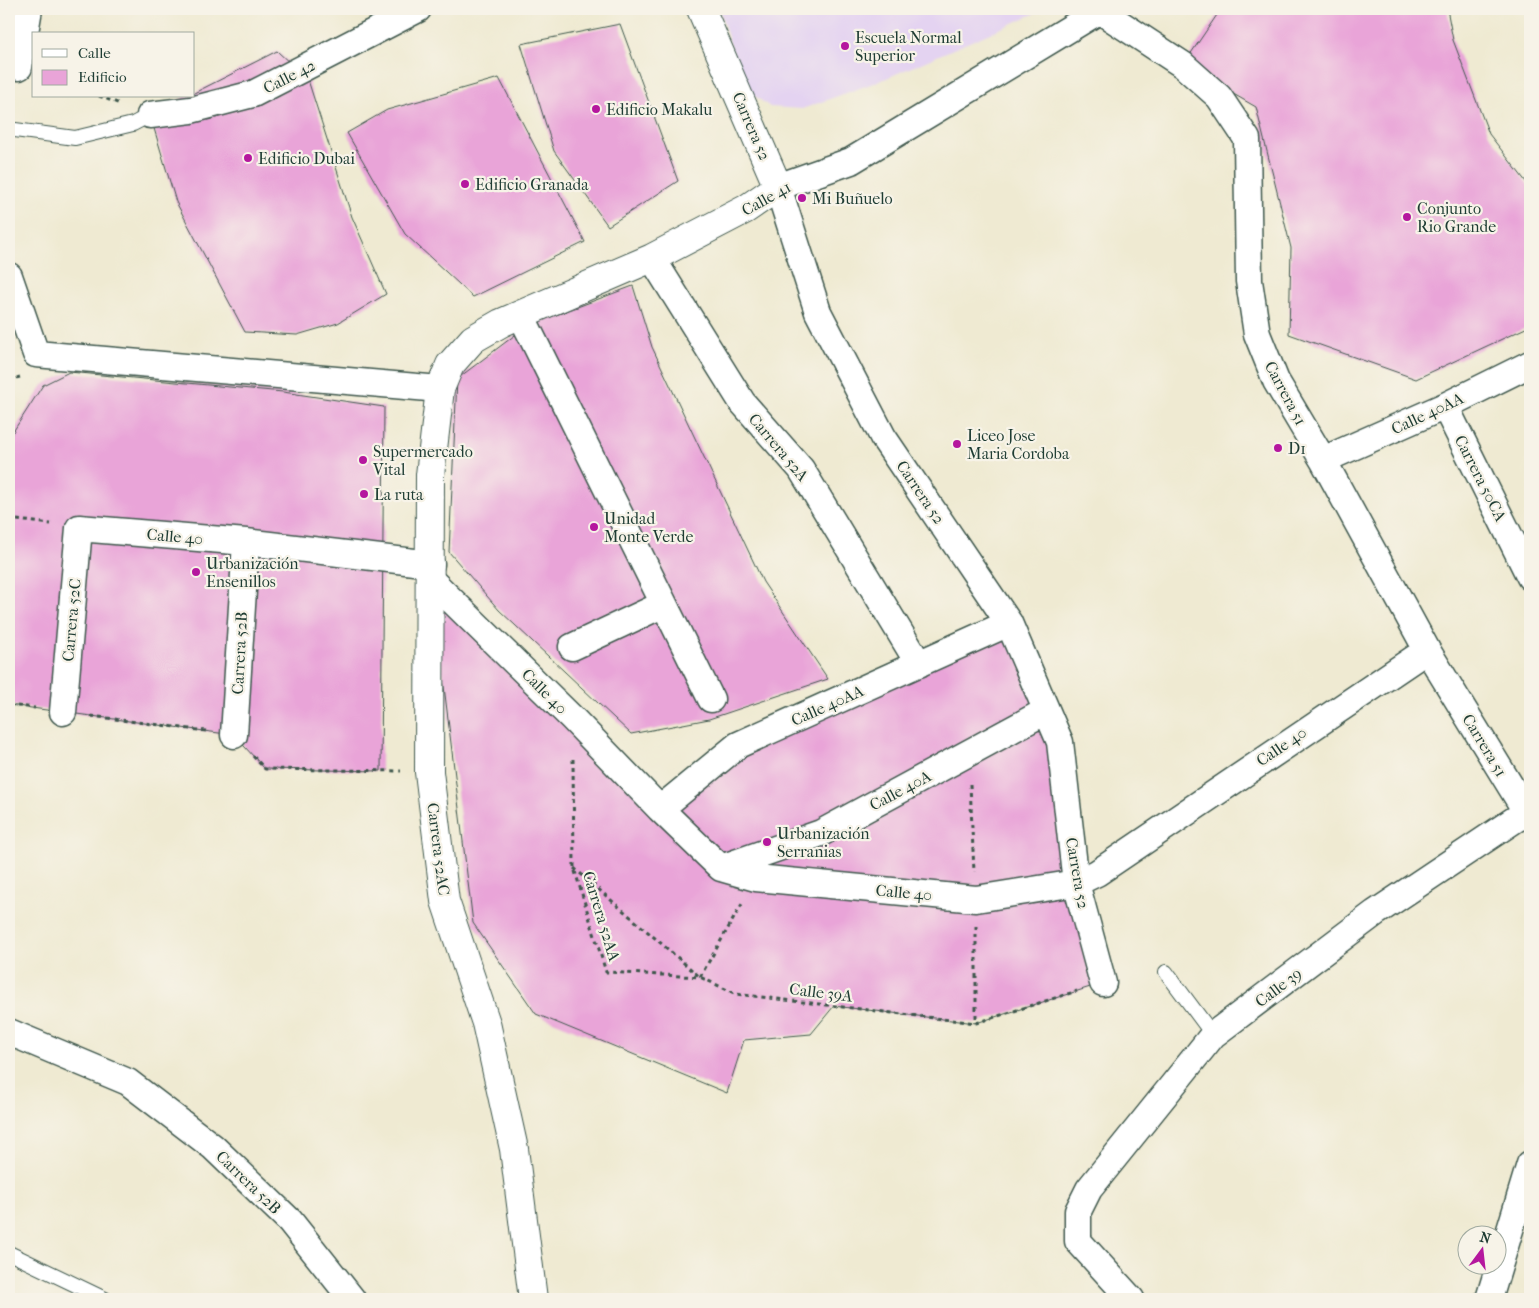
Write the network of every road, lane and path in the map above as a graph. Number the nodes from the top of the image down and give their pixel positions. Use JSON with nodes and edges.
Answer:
{"nodes":[{"id":1,"x":29,"y":9,"type":"edge"},
{"id":2,"x":418,"y":9,"type":"edge"},
{"id":3,"x":701,"y":9,"type":"edge"},
{"id":4,"x":1101,"y":9,"type":"edge"},
{"id":5,"x":19,"y":67,"type":"dead end"},
{"id":6,"x":150,"y":115,"type":"joint"},
{"id":7,"x":15,"y":130,"type":"dead end"},
{"id":8,"x":778,"y":187,"type":"junction"},
{"id":9,"x":652,"y":258,"type":"junction"},
{"id":10,"x":9,"y":276,"type":"edge"},
{"id":11,"x":521,"y":315,"type":"junction"},
{"id":12,"x":1530,"y":364,"type":"edge"},
{"id":13,"x":440,"y":390,"type":"junction"},
{"id":14,"x":1445,"y":406,"type":"junction"},
{"id":15,"x":1323,"y":460,"type":"junction"},
{"id":16,"x":9,"y":519,"type":"edge"},
{"id":17,"x":79,"y":528,"type":"junction"},
{"id":18,"x":246,"y":542,"type":"junction"},
{"id":19,"x":431,"y":572,"type":"junction"},
{"id":20,"x":1530,"y":577,"type":"edge"},
{"id":21,"x":664,"y":604,"type":"junction"},
{"id":22,"x":1009,"y":623,"type":"junction"},
{"id":23,"x":572,"y":647,"type":"dead end"},
{"id":24,"x":1427,"y":650,"type":"junction"},
{"id":25,"x":919,"y":664,"type":"junction"},
{"id":26,"x":711,"y":698,"type":"dead end"},
{"id":27,"x":1046,"y":711,"type":"junction"},
{"id":28,"x":63,"y":712,"type":"dead end"},
{"id":29,"x":572,"y":718,"type":"junction"},
{"id":30,"x":234,"y":735,"type":"dead end"},
{"id":31,"x":660,"y":809,"type":"junction"},
{"id":32,"x":1528,"y":815,"type":"edge"},
{"id":33,"x":574,"y":868,"type":"junction"},
{"id":34,"x":721,"y":868,"type":"junction"},
{"id":35,"x":756,"y":878,"type":"junction"},
{"id":36,"x":1076,"y":883,"type":"junction"},
{"id":37,"x":1166,"y":972,"type":"dead end"},
{"id":38,"x":700,"y":977,"type":"junction"},
{"id":39,"x":1103,"y":983,"type":"joint"},
{"id":40,"x":9,"y":1032,"type":"edge"},
{"id":41,"x":1213,"y":1035,"type":"junction"},
{"id":42,"x":1530,"y":1164,"type":"edge"},
{"id":43,"x":9,"y":1253,"type":"edge"},
{"id":44,"x":105,"y":1299,"type":"edge"},
{"id":45,"x":352,"y":1299,"type":"edge"},
{"id":46,"x":533,"y":1299,"type":"edge"},
{"id":47,"x":1131,"y":1299,"type":"edge"},
{"id":48,"x":1489,"y":1299,"type":"edge"}],
"edges":[{"from":1,"to":5,"type":"street"},
{"from":2,"to":6,"type":"street","name":"Calle 42"},
{"from":3,"to":8,"type":"street","name":"Carrera 52"},
{"from":4,"to":8,"type":"street","name":"Calle 41"},
{"from":4,"to":15,"type":"street","name":"Carrera 51"},
{"from":6,"to":7,"type":"lane"},
{"from":8,"to":9,"type":"street","name":"Calle 41"},
{"from":8,"to":22,"type":"street","name":"Carrera 52"},
{"from":9,"to":11,"type":"street","name":"Calle 41"},
{"from":9,"to":25,"type":"street","name":"Carrera 52A"},
{"from":10,"to":13,"type":"street"},
{"from":11,"to":13,"type":"street","name":"Calle 41"},
{"from":11,"to":21,"type":"street"},
{"from":12,"to":14,"type":"street","name":"Calle 40AA"},
{"from":13,"to":19,"type":"street","name":"Carrera 52AC"},
{"from":14,"to":15,"type":"street","name":"Calle 40AA"},
{"from":14,"to":20,"type":"street","name":"Carrera 50CA"},
{"from":15,"to":24,"type":"street","name":"Carrera 51"},
{"from":16,"to":17,"type":"path"},
{"from":17,"to":18,"type":"street","name":"Calle 40"},
{"from":17,"to":28,"type":"street","name":"Carrera 52C"},
{"from":18,"to":19,"type":"street","name":"Calle 40"},
{"from":18,"to":30,"type":"street","name":"Carrera 52B"},
{"from":19,"to":29,"type":"street","name":"Calle 40"},
{"from":19,"to":46,"type":"street","name":"Carrera 52AC"},
{"from":21,"to":23,"type":"street"},
{"from":21,"to":26,"type":"street"},
{"from":22,"to":25,"type":"street","name":"Calle 40AA"},
{"from":22,"to":27,"type":"street","name":"Carrera 52"},
{"from":24,"to":32,"type":"street","name":"Carrera 51"},
{"from":24,"to":36,"type":"street","name":"Calle 40"},
{"from":25,"to":31,"type":"street","name":"Calle 40AA"},
{"from":27,"to":34,"type":"street","name":"Calle 40A"},
{"from":27,"to":36,"type":"street","name":"Carrera 52"},
{"from":29,"to":31,"type":"street","name":"Calle 40"},
{"from":29,"to":33,"type":"path","name":"Carrera 52AA"},
{"from":31,"to":34,"type":"street","name":"Calle 40"},
{"from":32,"to":41,"type":"street","name":"Calle 39"},
{"from":33,"to":38,"type":"path","name":"Calle 39A"},
{"from":33,"to":38,"type":"path","name":"Carrera 52AA"},
{"from":34,"to":35,"type":"street","name":"Calle 40"},
{"from":35,"to":36,"type":"street","name":"Calle 40"},
{"from":35,"to":38,"type":"path"},
{"from":36,"to":39,"type":"street","name":"Carrera 52"},
{"from":37,"to":41,"type":"lane"},
{"from":38,"to":39,"type":"path","name":"Calle 39A"},
{"from":40,"to":45,"type":"street","name":"Carrera 52B"},
{"from":41,"to":47,"type":"street","name":"Calle 39"},
{"from":42,"to":48,"type":"street"},
{"from":43,"to":44,"type":"lane"}]}
